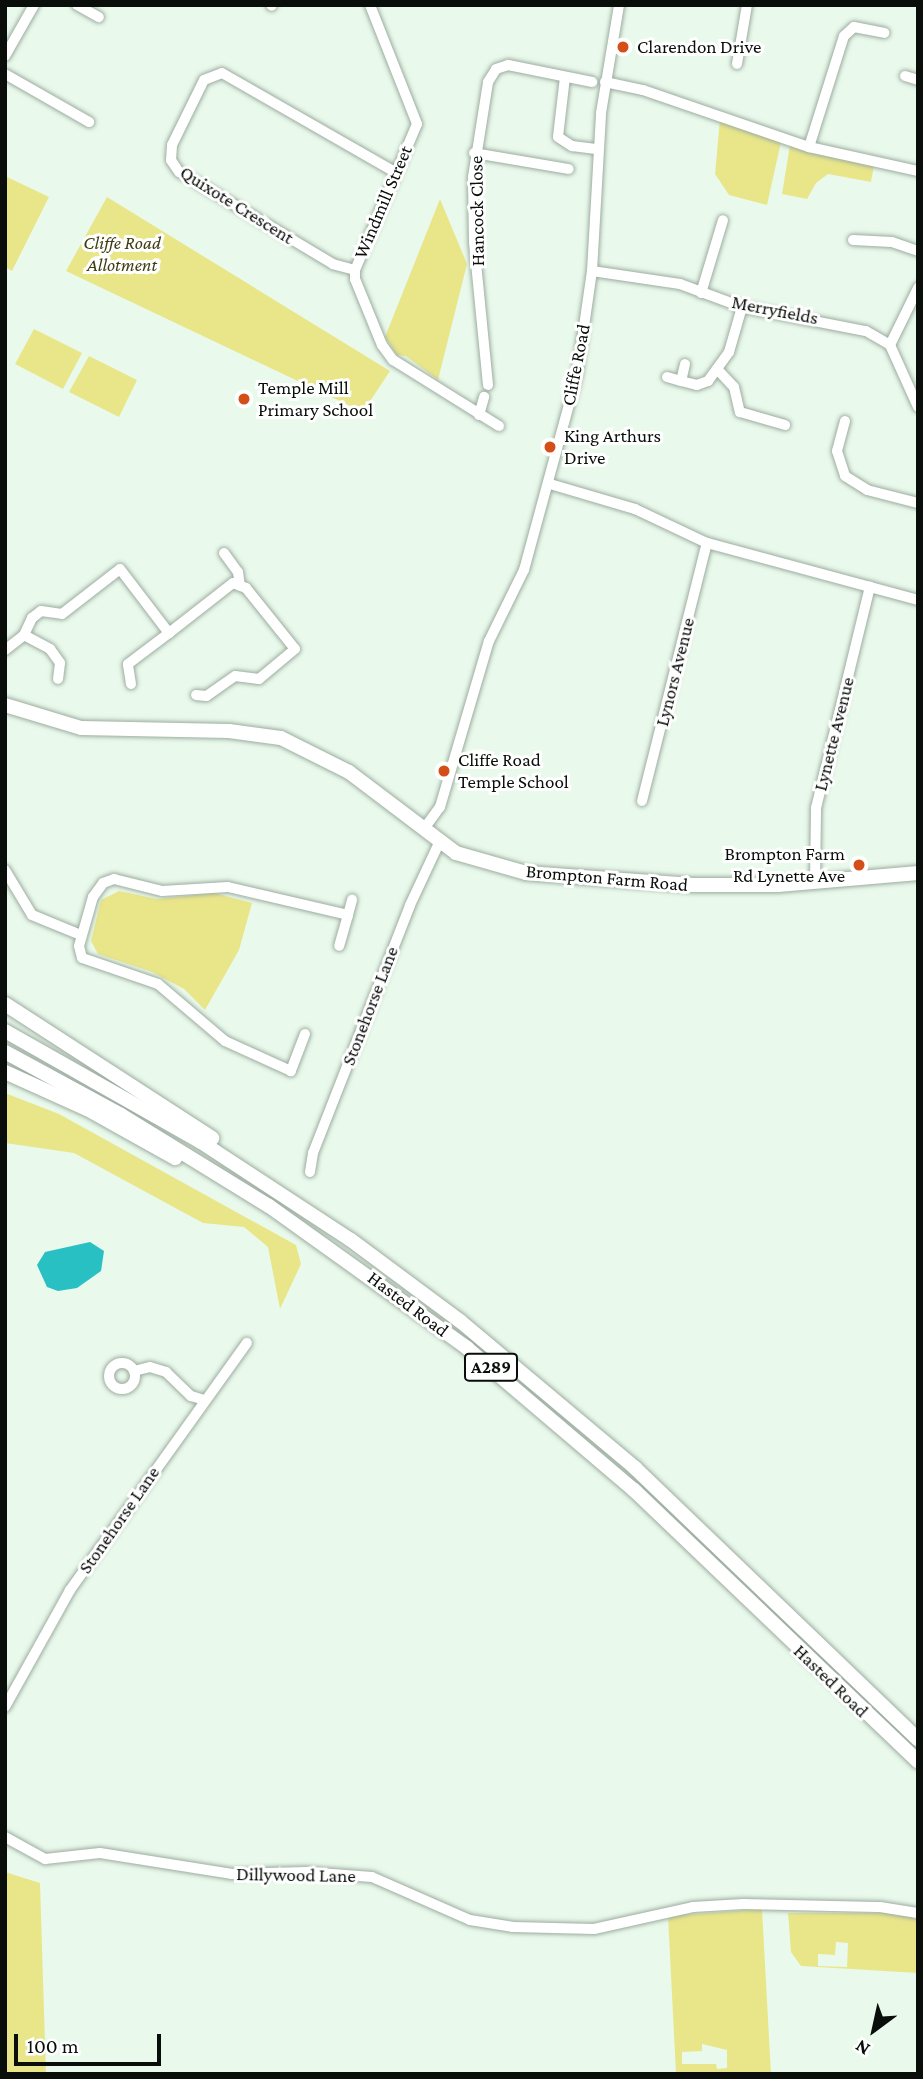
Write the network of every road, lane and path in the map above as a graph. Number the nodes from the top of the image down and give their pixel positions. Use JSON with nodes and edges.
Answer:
{"nodes":[{"id":1,"x":34,"y":5,"type":"edge"},
{"id":2,"x":77,"y":5,"type":"edge"},
{"id":3,"x":370,"y":5,"type":"edge"},
{"id":4,"x":619,"y":5,"type":"edge"},
{"id":5,"x":747,"y":5,"type":"edge"},
{"id":6,"x":99,"y":17,"type":"dead end"},
{"id":7,"x":884,"y":33,"type":"dead end"},
{"id":8,"x":5,"y":56,"type":"edge"},
{"id":9,"x":737,"y":64,"type":"dead end"},
{"id":10,"x":5,"y":74,"type":"edge"},
{"id":11,"x":905,"y":76,"type":"dead end"},
{"id":12,"x":565,"y":77,"type":"junction"},
{"id":13,"x":918,"y":80,"type":"edge"},
{"id":14,"x":592,"y":82,"type":"dead end"},
{"id":15,"x":605,"y":82,"type":"junction"},
{"id":16,"x":89,"y":122,"type":"dead end"},
{"id":17,"x":810,"y":148,"type":"junction"},
{"id":18,"x":598,"y":149,"type":"junction"},
{"id":19,"x":474,"y":153,"type":"junction"},
{"id":20,"x":569,"y":169,"type":"dead end"},
{"id":21,"x":918,"y":171,"type":"edge"},
{"id":22,"x":394,"y":172,"type":"junction"},
{"id":23,"x":723,"y":220,"type":"dead end"},
{"id":24,"x":853,"y":240,"type":"dead end"},
{"id":25,"x":918,"y":251,"type":"edge"},
{"id":26,"x":355,"y":270,"type":"junction"},
{"id":27,"x":592,"y":271,"type":"junction"},
{"id":28,"x":918,"y":288,"type":"edge"},
{"id":29,"x":701,"y":293,"type":"junction"},
{"id":30,"x":915,"y":303,"type":"edge"},
{"id":31,"x":742,"y":307,"type":"junction"},
{"id":32,"x":890,"y":345,"type":"junction"},
{"id":33,"x":685,"y":364,"type":"dead end"},
{"id":34,"x":718,"y":369,"type":"junction"},
{"id":35,"x":667,"y":377,"type":"dead end"},
{"id":36,"x":681,"y":381,"type":"junction"},
{"id":37,"x":488,"y":385,"type":"dead end"},
{"id":38,"x":484,"y":397,"type":"dead end"},
{"id":39,"x":918,"y":407,"type":"edge"},
{"id":40,"x":479,"y":415,"type":"junction"},
{"id":41,"x":845,"y":421,"type":"dead end"},
{"id":42,"x":785,"y":425,"type":"dead end"},
{"id":43,"x":499,"y":426,"type":"dead end"},
{"id":44,"x":550,"y":484,"type":"junction"},
{"id":45,"x":918,"y":503,"type":"edge"},
{"id":46,"x":707,"y":543,"type":"junction"},
{"id":47,"x":225,"y":553,"type":"dead end"},
{"id":48,"x":240,"y":586,"type":"junction"},
{"id":49,"x":870,"y":587,"type":"junction"},
{"id":50,"x":918,"y":600,"type":"edge"},
{"id":51,"x":169,"y":633,"type":"junction"},
{"id":52,"x":24,"y":635,"type":"junction"},
{"id":53,"x":5,"y":650,"type":"edge"},
{"id":54,"x":58,"y":679,"type":"dead end"},
{"id":55,"x":259,"y":679,"type":"junction"},
{"id":56,"x":131,"y":684,"type":"dead end"},
{"id":57,"x":260,"y":693,"type":"dead end"},
{"id":58,"x":195,"y":695,"type":"dead end"},
{"id":59,"x":5,"y":705,"type":"edge"},
{"id":60,"x":642,"y":801,"type":"dead end"},
{"id":61,"x":426,"y":826,"type":"junction"},
{"id":62,"x":439,"y":844,"type":"junction"},
{"id":63,"x":5,"y":870,"type":"edge"},
{"id":64,"x":918,"y":873,"type":"edge"},
{"id":65,"x":815,"y":882,"type":"junction"},
{"id":66,"x":352,"y":900,"type":"dead end"},
{"id":67,"x":348,"y":915,"type":"junction"},
{"id":68,"x":81,"y":936,"type":"junction"},
{"id":69,"x":339,"y":946,"type":"dead end"},
{"id":70,"x":5,"y":1004,"type":"edge"},
{"id":71,"x":5,"y":1031,"type":"edge"},
{"id":72,"x":305,"y":1034,"type":"dead end"},
{"id":73,"x":5,"y":1052,"type":"edge"},
{"id":74,"x":5,"y":1072,"type":"edge"},
{"id":75,"x":310,"y":1172,"type":"dead end"},
{"id":76,"x":316,"y":1238,"type":"junction"},
{"id":77,"x":351,"y":1240,"type":"junction"},
{"id":78,"x":247,"y":1343,"type":"dead end"},
{"id":79,"x":134,"y":1371,"type":"dead end"},
{"id":80,"x":204,"y":1400,"type":"junction"},
{"id":81,"x":5,"y":1707,"type":"edge"},
{"id":82,"x":918,"y":1739,"type":"edge"},
{"id":83,"x":918,"y":1761,"type":"edge"},
{"id":84,"x":5,"y":1837,"type":"edge"},
{"id":85,"x":918,"y":1913,"type":"edge"}],
"edges":[{"from":1,"to":8,"type":"street"},
{"from":2,"to":6,"type":"street"},
{"from":3,"to":22,"type":"street","name":"Windmill Street"},
{"from":4,"to":15,"type":"street","name":"Cliffe Road"},
{"from":5,"to":9,"type":"street"},
{"from":7,"to":17,"type":"street"},
{"from":10,"to":16,"type":"street"},
{"from":11,"to":13,"type":"street"},
{"from":12,"to":14,"type":"street","name":"Hancock Close"},
{"from":12,"to":18,"type":"street"},
{"from":12,"to":19,"type":"street","name":"Hancock Close"},
{"from":15,"to":17,"type":"street"},
{"from":15,"to":18,"type":"street","name":"Cliffe Road"},
{"from":17,"to":21,"type":"street"},
{"from":18,"to":27,"type":"street","name":"Cliffe Road"},
{"from":19,"to":20,"type":"street"},
{"from":19,"to":37,"type":"street","name":"Hancock Close"},
{"from":22,"to":26,"type":"street","name":"Windmill Street"},
{"from":22,"to":26,"type":"street","name":"Quixote Crescent"},
{"from":23,"to":29,"type":"street"},
{"from":24,"to":25,"type":"street"},
{"from":26,"to":40,"type":"street","name":"Windmill Street"},
{"from":27,"to":29,"type":"street","name":"Merryfields"},
{"from":27,"to":44,"type":"street","name":"Cliffe Road"},
{"from":28,"to":30,"type":"street"},
{"from":29,"to":31,"type":"street","name":"Merryfields"},
{"from":30,"to":32,"type":"street"},
{"from":31,"to":32,"type":"street","name":"Merryfields"},
{"from":31,"to":34,"type":"street"},
{"from":32,"to":39,"type":"street"},
{"from":33,"to":36,"type":"street"},
{"from":34,"to":36,"type":"street"},
{"from":34,"to":42,"type":"street"},
{"from":35,"to":36,"type":"street"},
{"from":38,"to":40,"type":"street"},
{"from":40,"to":43,"type":"street","name":"Windmill Street"},
{"from":41,"to":45,"type":"street"},
{"from":44,"to":46,"type":"street"},
{"from":44,"to":61,"type":"street","name":"Cliffe Road"},
{"from":46,"to":49,"type":"street"},
{"from":46,"to":60,"type":"street","name":"Lynors Avenue"},
{"from":47,"to":48,"type":"street"},
{"from":48,"to":51,"type":"street"},
{"from":48,"to":55,"type":"street"},
{"from":49,"to":50,"type":"street"},
{"from":49,"to":65,"type":"street","name":"Lynette Avenue"},
{"from":51,"to":52,"type":"street"},
{"from":51,"to":56,"type":"street"},
{"from":52,"to":53,"type":"street"},
{"from":52,"to":54,"type":"street"},
{"from":55,"to":57,"type":"street"},
{"from":55,"to":58,"type":"street"},
{"from":59,"to":61,"type":"main road"},
{"from":61,"to":62,"type":"main road"},
{"from":62,"to":65,"type":"main road","name":"Brompton Farm Road"},
{"from":62,"to":75,"type":"street","name":"Stonehorse Lane"},
{"from":63,"to":68,"type":"street"},
{"from":64,"to":65,"type":"main road","name":"Brompton Farm Road"},
{"from":66,"to":67,"type":"street"},
{"from":67,"to":68,"type":"street"},
{"from":67,"to":69,"type":"street"},
{"from":68,"to":72,"type":"street"},
{"from":70,"to":77,"type":"main road"},
{"from":71,"to":77,"type":"main road","name":"Hasted Road","number":"A289"},
{"from":73,"to":76,"type":"main road","name":"Hasted Road","number":"A289"},
{"from":74,"to":76,"type":"main road"},
{"from":76,"to":83,"type":"main road","name":"Hasted Road","number":"A289"},
{"from":77,"to":82,"type":"main road","name":"Hasted Road","number":"A289"},
{"from":78,"to":80,"type":"street","name":"Stonehorse Lane"},
{"from":79,"to":80,"type":"street"},
{"from":80,"to":81,"type":"street","name":"Stonehorse Lane"},
{"from":84,"to":85,"type":"street","name":"Dillywood Lane"}]}
